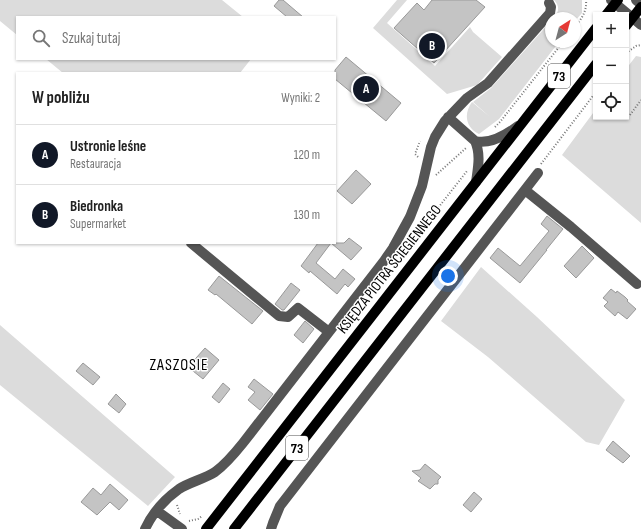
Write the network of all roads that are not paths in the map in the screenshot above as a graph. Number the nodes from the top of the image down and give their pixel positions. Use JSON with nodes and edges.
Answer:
{"nodes":[{"id":1,"x":636,"y":0,"type":"edge"},
{"id":2,"x":615,"y":1,"type":"edge"},
{"id":3,"x":549,"y":3,"type":"dead end"},
{"id":4,"x":641,"y":5,"type":"edge"},
{"id":5,"x":608,"y":12,"type":"edge"},
{"id":6,"x":622,"y":12,"type":"edge"},
{"id":7,"x":629,"y":22,"type":"edge"},
{"id":8,"x":641,"y":25,"type":"edge"},
{"id":9,"x":593,"y":32,"type":"edge"},
{"id":10,"x":593,"y":68,"type":"edge"},
{"id":11,"x":448,"y":117,"type":"junction"},
{"id":12,"x":521,"y":124,"type":"junction"},
{"id":13,"x":472,"y":143,"type":"junction"},
{"id":14,"x":538,"y":173,"type":"road end"},
{"id":15,"x":476,"y":182,"type":"junction"},
{"id":16,"x":525,"y":190,"type":"junction"},
{"id":17,"x":192,"y":244,"type":"edge"},
{"id":18,"x":637,"y":284,"type":"dead end"},
{"id":19,"x":329,"y":332,"type":"junction"},
{"id":20,"x":157,"y":510,"type":"junction"},
{"id":21,"x":183,"y":524,"type":"edge"},
{"id":22,"x":145,"y":529,"type":"edge"},
{"id":23,"x":206,"y":529,"type":"edge"},
{"id":24,"x":234,"y":529,"type":"edge"},
{"id":25,"x":271,"y":529,"type":"edge"}],
"edges":[{"from":1,"to":4,"type":"street"},
{"from":2,"to":5,"type":"main road"},
{"from":2,"to":6,"type":"street"},
{"from":3,"to":11,"type":"street"},
{"from":4,"to":7,"type":"main road"},
{"from":7,"to":8,"type":"street"},
{"from":9,"to":12,"type":"main road","name":"KSIĘDZA PIOTRA ŚCIEGIENNEGO","number":"73"},
{"from":10,"to":24,"type":"main road","number":"73"},
{"from":11,"to":13,"type":"street"},
{"from":11,"to":19,"type":"street"},
{"from":12,"to":13,"type":"street"},
{"from":12,"to":15,"type":"main road","name":"KSIĘDZA PIOTRA ŚCIEGIENNEGO","number":"73"},
{"from":13,"to":15,"type":"street"},
{"from":14,"to":16,"type":"street"},
{"from":15,"to":23,"type":"main road","name":"KSIĘDZA PIOTRA ŚCIEGIENNEGO","number":"73"},
{"from":16,"to":18,"type":"street"},
{"from":16,"to":25,"type":"street"},
{"from":17,"to":19,"type":"street"},
{"from":19,"to":20,"type":"street"},
{"from":20,"to":21,"type":"street"},
{"from":20,"to":22,"type":"street"}]}
